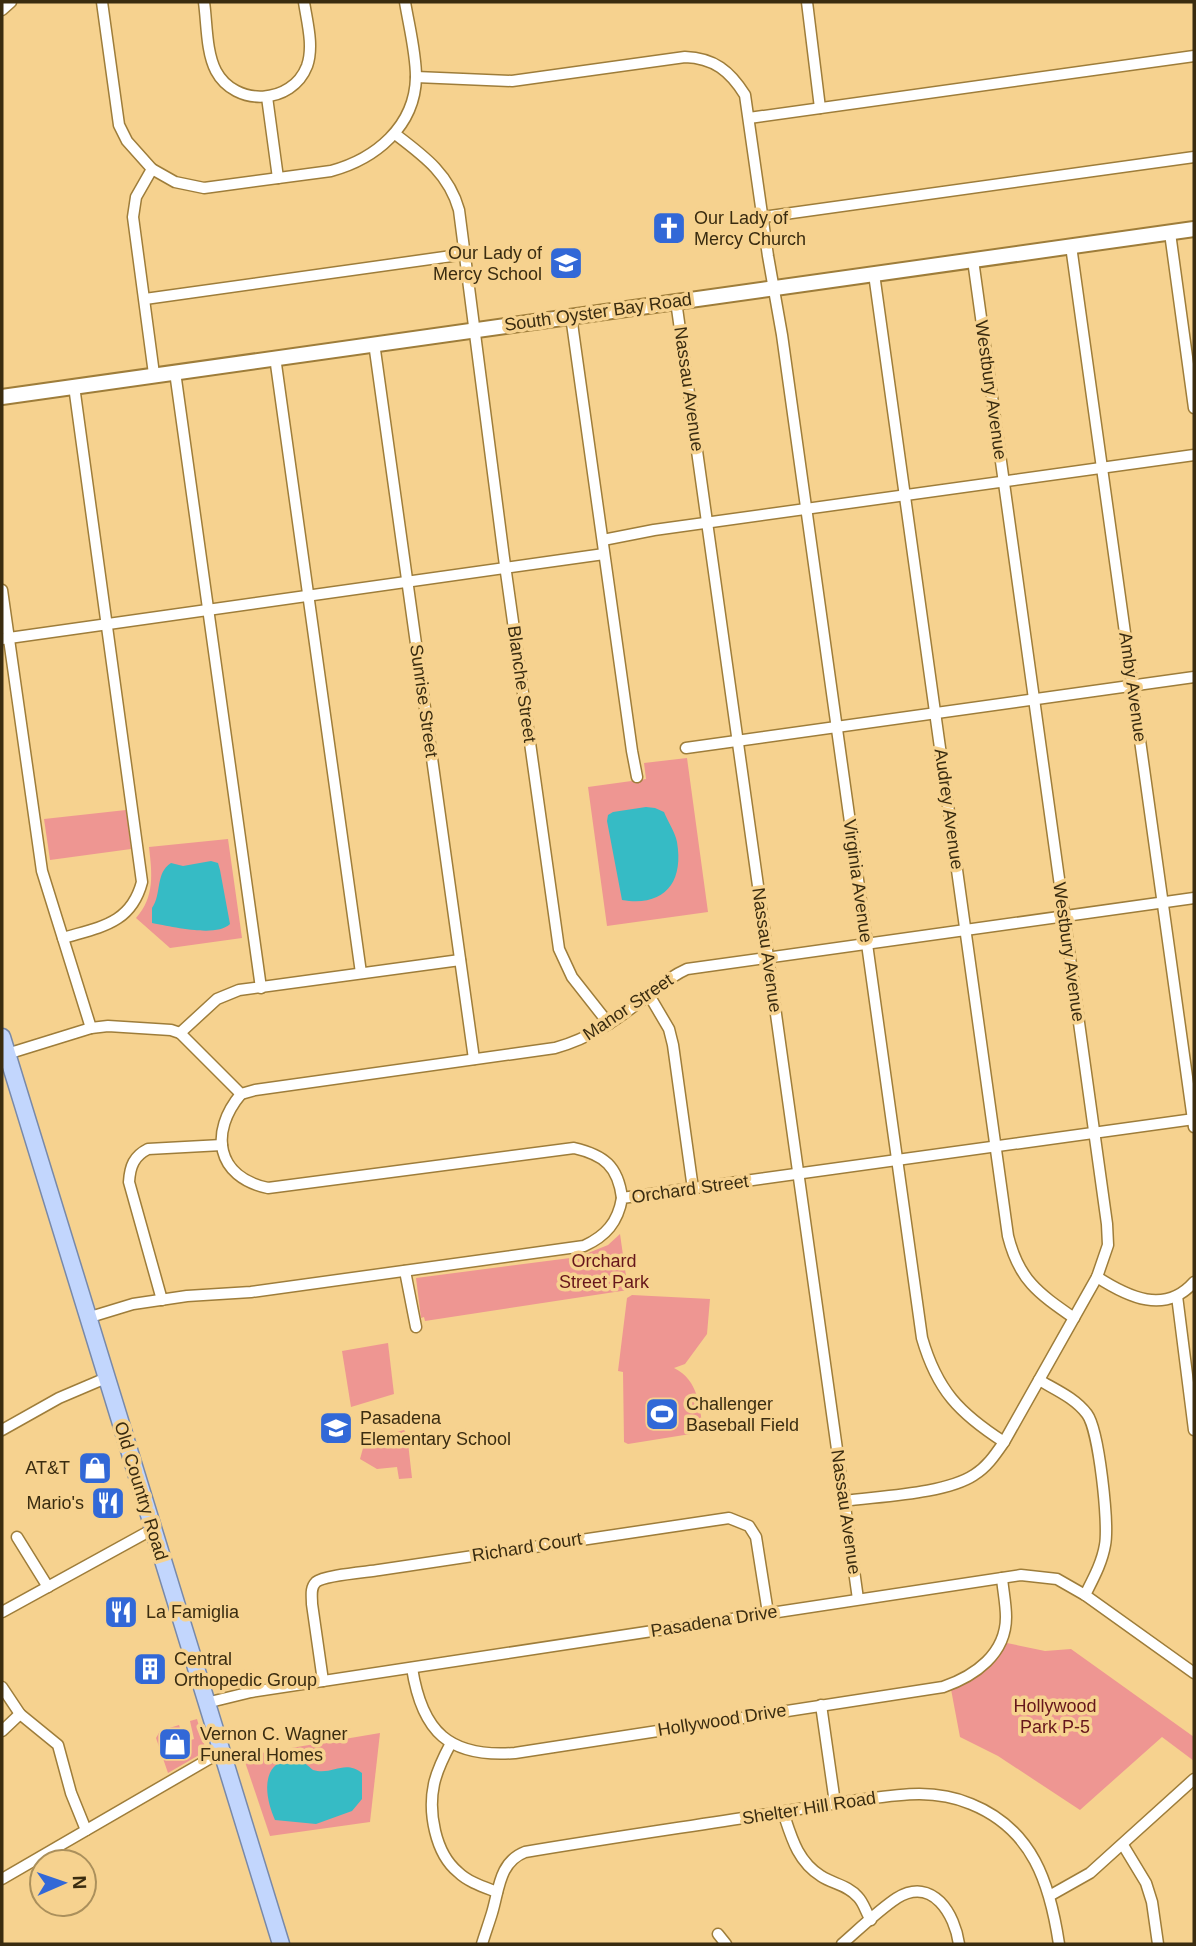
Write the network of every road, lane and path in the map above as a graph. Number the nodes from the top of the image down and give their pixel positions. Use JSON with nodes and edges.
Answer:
{"nodes":[{"id":1,"x":10,"y":2,"type":"edge"},
{"id":2,"x":102,"y":2,"type":"edge"},
{"id":3,"x":204,"y":2,"type":"edge"},
{"id":4,"x":304,"y":2,"type":"edge"},
{"id":5,"x":405,"y":2,"type":"edge"},
{"id":6,"x":807,"y":2,"type":"edge"},
{"id":7,"x":2,"y":10,"type":"edge"},
{"id":8,"x":1194,"y":56,"type":"edge"},
{"id":9,"x":415,"y":77,"type":"junction"},
{"id":10,"x":267,"y":97,"type":"junction"},
{"id":11,"x":820,"y":108,"type":"junction"},
{"id":12,"x":749,"y":118,"type":"junction"},
{"id":13,"x":395,"y":134,"type":"junction"},
{"id":14,"x":1194,"y":157,"type":"edge"},
{"id":15,"x":152,"y":169,"type":"junction"},
{"id":16,"x":278,"y":178,"type":"junction"},
{"id":17,"x":763,"y":217,"type":"junction"},
{"id":18,"x":1194,"y":229,"type":"edge"},
{"id":19,"x":1170,"y":233,"type":"junction"},
{"id":20,"x":1071,"y":246,"type":"junction"},
{"id":21,"x":466,"y":254,"type":"junction"},
{"id":22,"x":972,"y":260,"type":"junction"},
{"id":23,"x":874,"y":274,"type":"junction"},
{"id":24,"x":774,"y":288,"type":"junction"},
{"id":25,"x":145,"y":299,"type":"junction"},
{"id":26,"x":676,"y":302,"type":"junction"},
{"id":27,"x":571,"y":316,"type":"junction"},
{"id":28,"x":474,"y":329,"type":"junction"},
{"id":29,"x":374,"y":343,"type":"junction"},
{"id":30,"x":275,"y":357,"type":"junction"},
{"id":31,"x":174,"y":372,"type":"junction"},
{"id":32,"x":154,"y":374,"type":"junction"},
{"id":33,"x":74,"y":386,"type":"junction"},
{"id":34,"x":2,"y":397,"type":"edge"},
{"id":35,"x":1194,"y":408,"type":"edge"},
{"id":36,"x":1194,"y":455,"type":"edge"},
{"id":37,"x":1102,"y":468,"type":"junction"},
{"id":38,"x":1004,"y":482,"type":"junction"},
{"id":39,"x":905,"y":495,"type":"junction"},
{"id":40,"x":806,"y":509,"type":"junction"},
{"id":41,"x":707,"y":523,"type":"junction"},
{"id":42,"x":603,"y":540,"type":"junction"},
{"id":43,"x":604,"y":554,"type":"junction"},
{"id":44,"x":506,"y":569,"type":"junction"},
{"id":45,"x":407,"y":583,"type":"junction"},
{"id":46,"x":2,"y":590,"type":"edge"},
{"id":47,"x":308,"y":596,"type":"junction"},
{"id":48,"x":208,"y":610,"type":"junction"},
{"id":49,"x":107,"y":624,"type":"junction"},
{"id":50,"x":5,"y":639,"type":"edge"},
{"id":51,"x":1194,"y":677,"type":"edge"},
{"id":52,"x":1132,"y":685,"type":"junction"},
{"id":53,"x":1034,"y":699,"type":"junction"},
{"id":54,"x":935,"y":712,"type":"junction"},
{"id":55,"x":836,"y":726,"type":"junction"},
{"id":56,"x":738,"y":740,"type":"junction"},
{"id":57,"x":686,"y":748,"type":"dead end"},
{"id":58,"x":638,"y":777,"type":"dead end"},
{"id":59,"x":1194,"y":898,"type":"edge"},
{"id":60,"x":1163,"y":902,"type":"junction"},
{"id":61,"x":1064,"y":916,"type":"junction"},
{"id":62,"x":966,"y":930,"type":"junction"},
{"id":63,"x":63,"y":938,"type":"junction"},
{"id":64,"x":867,"y":943,"type":"junction"},
{"id":65,"x":768,"y":957,"type":"junction"},
{"id":66,"x":460,"y":960,"type":"junction"},
{"id":67,"x":361,"y":973,"type":"junction"},
{"id":68,"x":261,"y":988,"type":"junction"},
{"id":69,"x":649,"y":995,"type":"junction"},
{"id":70,"x":609,"y":1024,"type":"junction"},
{"id":71,"x":91,"y":1028,"type":"junction"},
{"id":72,"x":180,"y":1033,"type":"junction"},
{"id":73,"x":2,"y":1037,"type":"edge"},
{"id":74,"x":7,"y":1054,"type":"junction"},
{"id":75,"x":474,"y":1059,"type":"junction"},
{"id":76,"x":241,"y":1094,"type":"junction"},
{"id":77,"x":1194,"y":1121,"type":"edge"},
{"id":78,"x":1095,"y":1133,"type":"junction"},
{"id":79,"x":222,"y":1145,"type":"junction"},
{"id":80,"x":996,"y":1146,"type":"junction"},
{"id":81,"x":897,"y":1160,"type":"junction"},
{"id":82,"x":798,"y":1174,"type":"junction"},
{"id":83,"x":693,"y":1189,"type":"junction"},
{"id":84,"x":622,"y":1198,"type":"junction"},
{"id":85,"x":405,"y":1271,"type":"junction"},
{"id":86,"x":1097,"y":1277,"type":"junction"},
{"id":87,"x":1194,"y":1282,"type":"edge"},
{"id":88,"x":1177,"y":1296,"type":"junction"},
{"id":89,"x":162,"y":1300,"type":"junction"},
{"id":90,"x":87,"y":1318,"type":"junction"},
{"id":91,"x":1074,"y":1318,"type":"junction"},
{"id":92,"x":416,"y":1327,"type":"dead end"},
{"id":93,"x":106,"y":1378,"type":"junction"},
{"id":94,"x":1039,"y":1380,"type":"junction"},
{"id":95,"x":2,"y":1430,"type":"edge"},
{"id":96,"x":1194,"y":1430,"type":"edge"},
{"id":97,"x":1004,"y":1442,"type":"junction"},
{"id":98,"x":844,"y":1501,"type":"junction"},
{"id":99,"x":153,"y":1529,"type":"junction"},
{"id":100,"x":17,"y":1537,"type":"dead end"},
{"id":101,"x":1002,"y":1578,"type":"junction"},
{"id":102,"x":48,"y":1587,"type":"junction"},
{"id":103,"x":1085,"y":1595,"type":"junction"},
{"id":104,"x":858,"y":1599,"type":"junction"},
{"id":105,"x":2,"y":1612,"type":"edge"},
{"id":106,"x":768,"y":1613,"type":"junction"},
{"id":107,"x":412,"y":1668,"type":"junction"},
{"id":108,"x":1193,"y":1671,"type":"edge"},
{"id":109,"x":323,"y":1681,"type":"junction"},
{"id":110,"x":2,"y":1687,"type":"edge"},
{"id":111,"x":206,"y":1703,"type":"junction"},
{"id":112,"x":821,"y":1705,"type":"junction"},
{"id":113,"x":20,"y":1714,"type":"junction"},
{"id":114,"x":2,"y":1731,"type":"edge"},
{"id":115,"x":451,"y":1743,"type":"junction"},
{"id":116,"x":221,"y":1752,"type":"junction"},
{"id":117,"x":1194,"y":1779,"type":"edge"},
{"id":118,"x":835,"y":1803,"type":"junction"},
{"id":119,"x":783,"y":1812,"type":"junction"},
{"id":120,"x":86,"y":1830,"type":"junction"},
{"id":121,"x":1123,"y":1845,"type":"junction"},
{"id":122,"x":2,"y":1879,"type":"edge"},
{"id":123,"x":497,"y":1892,"type":"junction"},
{"id":124,"x":1051,"y":1895,"type":"junction"},
{"id":125,"x":871,"y":1920,"type":"junction"},
{"id":126,"x":718,"y":1934,"type":"dead end"},
{"id":127,"x":281,"y":1944,"type":"edge"},
{"id":128,"x":482,"y":1944,"type":"edge"},
{"id":129,"x":726,"y":1944,"type":"edge"},
{"id":130,"x":842,"y":1944,"type":"edge"},
{"id":131,"x":959,"y":1944,"type":"edge"},
{"id":132,"x":1059,"y":1944,"type":"edge"},
{"id":133,"x":1158,"y":1944,"type":"edge"}],
"edges":[{"from":1,"to":7,"type":"street"},
{"from":2,"to":15,"type":"street"},
{"from":3,"to":10,"type":"street"},
{"from":4,"to":10,"type":"street"},
{"from":5,"to":9,"type":"street"},
{"from":6,"to":11,"type":"street"},
{"from":8,"to":11,"type":"street"},
{"from":9,"to":12,"type":"street","name":"Virginia Avenue"},
{"from":9,"to":13,"type":"street"},
{"from":10,"to":16,"type":"street"},
{"from":11,"to":12,"type":"street"},
{"from":12,"to":17,"type":"street","name":"Virginia Avenue"},
{"from":13,"to":16,"type":"street"},
{"from":13,"to":21,"type":"street","name":"Blanche Street"},
{"from":14,"to":17,"type":"street"},
{"from":15,"to":16,"type":"street"},
{"from":15,"to":25,"type":"street"},
{"from":17,"to":24,"type":"street","name":"Virginia Avenue"},
{"from":18,"to":19,"type":"main road","name":"South Oyster Bay Road"},
{"from":19,"to":20,"type":"main road","name":"South Oyster Bay Road"},
{"from":19,"to":35,"type":"street"},
{"from":20,"to":22,"type":"main road","name":"South Oyster Bay Road"},
{"from":20,"to":37,"type":"street","name":"Amby Avenue"},
{"from":21,"to":25,"type":"street"},
{"from":21,"to":28,"type":"street","name":"Blanche Street"},
{"from":22,"to":23,"type":"main road","name":"South Oyster Bay Road"},
{"from":22,"to":38,"type":"street","name":"Westbury Avenue"},
{"from":23,"to":24,"type":"main road","name":"South Oyster Bay Road"},
{"from":23,"to":39,"type":"street","name":"Audrey Avenue"},
{"from":24,"to":26,"type":"main road","name":"South Oyster Bay Road"},
{"from":24,"to":40,"type":"street","name":"Virginia Avenue"},
{"from":25,"to":32,"type":"street"},
{"from":26,"to":27,"type":"main road","name":"South Oyster Bay Road"},
{"from":26,"to":41,"type":"street","name":"Nassau Avenue"},
{"from":27,"to":28,"type":"main road","name":"South Oyster Bay Road"},
{"from":27,"to":42,"type":"street"},
{"from":28,"to":29,"type":"main road","name":"South Oyster Bay Road"},
{"from":28,"to":44,"type":"street","name":"Blanche Street"},
{"from":29,"to":30,"type":"main road","name":"South Oyster Bay Road"},
{"from":29,"to":45,"type":"street","name":"Sunrise Street"},
{"from":30,"to":31,"type":"main road","name":"South Oyster Bay Road"},
{"from":30,"to":47,"type":"street"},
{"from":31,"to":32,"type":"main road","name":"South Oyster Bay Road"},
{"from":31,"to":48,"type":"street"},
{"from":32,"to":33,"type":"main road","name":"South Oyster Bay Road"},
{"from":33,"to":34,"type":"main road","name":"South Oyster Bay Road"},
{"from":33,"to":49,"type":"street"},
{"from":36,"to":37,"type":"street"},
{"from":37,"to":38,"type":"street"},
{"from":37,"to":52,"type":"street","name":"Amby Avenue"},
{"from":38,"to":39,"type":"street"},
{"from":38,"to":53,"type":"street","name":"Westbury Avenue"},
{"from":39,"to":40,"type":"street"},
{"from":39,"to":54,"type":"street","name":"Audrey Avenue"},
{"from":40,"to":41,"type":"street"},
{"from":40,"to":55,"type":"street","name":"Virginia Avenue"},
{"from":41,"to":42,"type":"street"},
{"from":41,"to":56,"type":"street","name":"Nassau Avenue"},
{"from":42,"to":43,"type":"street"},
{"from":43,"to":44,"type":"street"},
{"from":43,"to":58,"type":"street"},
{"from":44,"to":45,"type":"street"},
{"from":44,"to":70,"type":"street","name":"Blanche Street"},
{"from":45,"to":47,"type":"street"},
{"from":45,"to":66,"type":"street","name":"Sunrise Street"},
{"from":46,"to":50,"type":"street"},
{"from":47,"to":48,"type":"street"},
{"from":47,"to":67,"type":"street"},
{"from":48,"to":49,"type":"street"},
{"from":48,"to":68,"type":"street"},
{"from":49,"to":50,"type":"street"},
{"from":49,"to":63,"type":"street"},
{"from":50,"to":63,"type":"street"},
{"from":51,"to":52,"type":"street"},
{"from":52,"to":53,"type":"street"},
{"from":52,"to":60,"type":"street","name":"Amby Avenue"},
{"from":53,"to":54,"type":"street"},
{"from":53,"to":61,"type":"street","name":"Westbury Avenue"},
{"from":54,"to":55,"type":"street"},
{"from":54,"to":62,"type":"street","name":"Audrey Avenue"},
{"from":55,"to":56,"type":"street"},
{"from":55,"to":64,"type":"street","name":"Virginia Avenue"},
{"from":56,"to":57,"type":"street"},
{"from":56,"to":65,"type":"street","name":"Nassau Avenue"},
{"from":59,"to":60,"type":"street","name":"Manor Street"},
{"from":60,"to":61,"type":"street","name":"Manor Street"},
{"from":60,"to":77,"type":"street","name":"Amby Avenue"},
{"from":61,"to":62,"type":"street","name":"Manor Street"},
{"from":61,"to":78,"type":"street","name":"Westbury Avenue"},
{"from":62,"to":64,"type":"street","name":"Manor Street"},
{"from":62,"to":80,"type":"street","name":"Audrey Avenue"},
{"from":63,"to":71,"type":"street"},
{"from":64,"to":65,"type":"street","name":"Manor Street"},
{"from":64,"to":81,"type":"street","name":"Virginia Avenue"},
{"from":65,"to":69,"type":"street","name":"Manor Street"},
{"from":65,"to":82,"type":"street","name":"Nassau Avenue"},
{"from":66,"to":67,"type":"street"},
{"from":66,"to":75,"type":"street","name":"Sunrise Street"},
{"from":67,"to":68,"type":"street"},
{"from":68,"to":72,"type":"street"},
{"from":69,"to":70,"type":"street","name":"Manor Street"},
{"from":69,"to":83,"type":"street"},
{"from":70,"to":75,"type":"street","name":"Manor Street"},
{"from":71,"to":72,"type":"street"},
{"from":71,"to":74,"type":"street"},
{"from":72,"to":76,"type":"street"},
{"from":73,"to":74,"type":"main road","name":"Old Country Road"},
{"from":74,"to":90,"type":"main road","name":"Old Country Road"},
{"from":75,"to":76,"type":"street","name":"Manor Street"},
{"from":76,"to":79,"type":"street"},
{"from":77,"to":78,"type":"street","name":"Orchard Street"},
{"from":78,"to":80,"type":"street","name":"Orchard Street"},
{"from":78,"to":86,"type":"street","name":"Westbury Avenue"},
{"from":79,"to":84,"type":"street"},
{"from":79,"to":89,"type":"street"},
{"from":80,"to":81,"type":"street","name":"Orchard Street"},
{"from":80,"to":91,"type":"street","name":"Audrey Avenue"},
{"from":81,"to":82,"type":"street","name":"Orchard Street"},
{"from":81,"to":97,"type":"street","name":"Virginia Avenue"},
{"from":82,"to":83,"type":"street","name":"Orchard Street"},
{"from":82,"to":98,"type":"street","name":"Nassau Avenue"},
{"from":83,"to":84,"type":"street","name":"Orchard Street"},
{"from":84,"to":85,"type":"street","name":"Orchard Street"},
{"from":85,"to":89,"type":"street","name":"Orchard Street"},
{"from":85,"to":92,"type":"street"},
{"from":86,"to":88,"type":"street"},
{"from":86,"to":91,"type":"street","name":"Westbury Avenue"},
{"from":87,"to":88,"type":"street"},
{"from":88,"to":96,"type":"street"},
{"from":89,"to":90,"type":"street","name":"Orchard Street"},
{"from":90,"to":93,"type":"main road","name":"Old Country Road"},
{"from":91,"to":94,"type":"street","name":"Westbury Avenue"},
{"from":93,"to":95,"type":"street"},
{"from":93,"to":99,"type":"main road","name":"Old Country Road"},
{"from":94,"to":97,"type":"street","name":"Westbury Avenue"},
{"from":94,"to":103,"type":"street"},
{"from":97,"to":98,"type":"street","name":"Westbury Avenue"},
{"from":98,"to":104,"type":"street","name":"Nassau Avenue"},
{"from":99,"to":102,"type":"street"},
{"from":99,"to":111,"type":"main road","name":"Old Country Road"},
{"from":100,"to":102,"type":"street"},
{"from":101,"to":103,"type":"street","name":"Pasadena Drive"},
{"from":101,"to":104,"type":"street","name":"Pasadena Drive"},
{"from":101,"to":112,"type":"street","name":"Hollywood Drive"},
{"from":102,"to":105,"type":"street"},
{"from":103,"to":108,"type":"street","name":"Pasadena Drive"},
{"from":104,"to":106,"type":"street","name":"Pasadena Drive"},
{"from":106,"to":107,"type":"street","name":"Pasadena Drive"},
{"from":106,"to":109,"type":"street","name":"Richard Court"},
{"from":107,"to":109,"type":"street","name":"Pasadena Drive"},
{"from":107,"to":115,"type":"street"},
{"from":109,"to":111,"type":"street","name":"Pasadena Drive"},
{"from":110,"to":113,"type":"street"},
{"from":111,"to":116,"type":"main road","name":"Old Country Road"},
{"from":112,"to":115,"type":"street","name":"Hollywood Drive"},
{"from":112,"to":118,"type":"street"},
{"from":113,"to":114,"type":"street"},
{"from":113,"to":120,"type":"street"},
{"from":115,"to":123,"type":"street"},
{"from":116,"to":120,"type":"street"},
{"from":116,"to":127,"type":"main road","name":"Old Country Road"},
{"from":117,"to":121,"type":"street"},
{"from":118,"to":119,"type":"street","name":"Shelter Hill Road"},
{"from":118,"to":124,"type":"street","name":"Shelter Hill Road"},
{"from":119,"to":123,"type":"street","name":"Shelter Hill Road"},
{"from":119,"to":125,"type":"street"},
{"from":120,"to":122,"type":"street"},
{"from":121,"to":124,"type":"street"},
{"from":121,"to":133,"type":"street"},
{"from":123,"to":128,"type":"street","name":"Shelter Hill Road"},
{"from":124,"to":132,"type":"street","name":"Shelter Hill Road"},
{"from":125,"to":130,"type":"street"},
{"from":125,"to":131,"type":"street"},
{"from":126,"to":129,"type":"street"}]}
